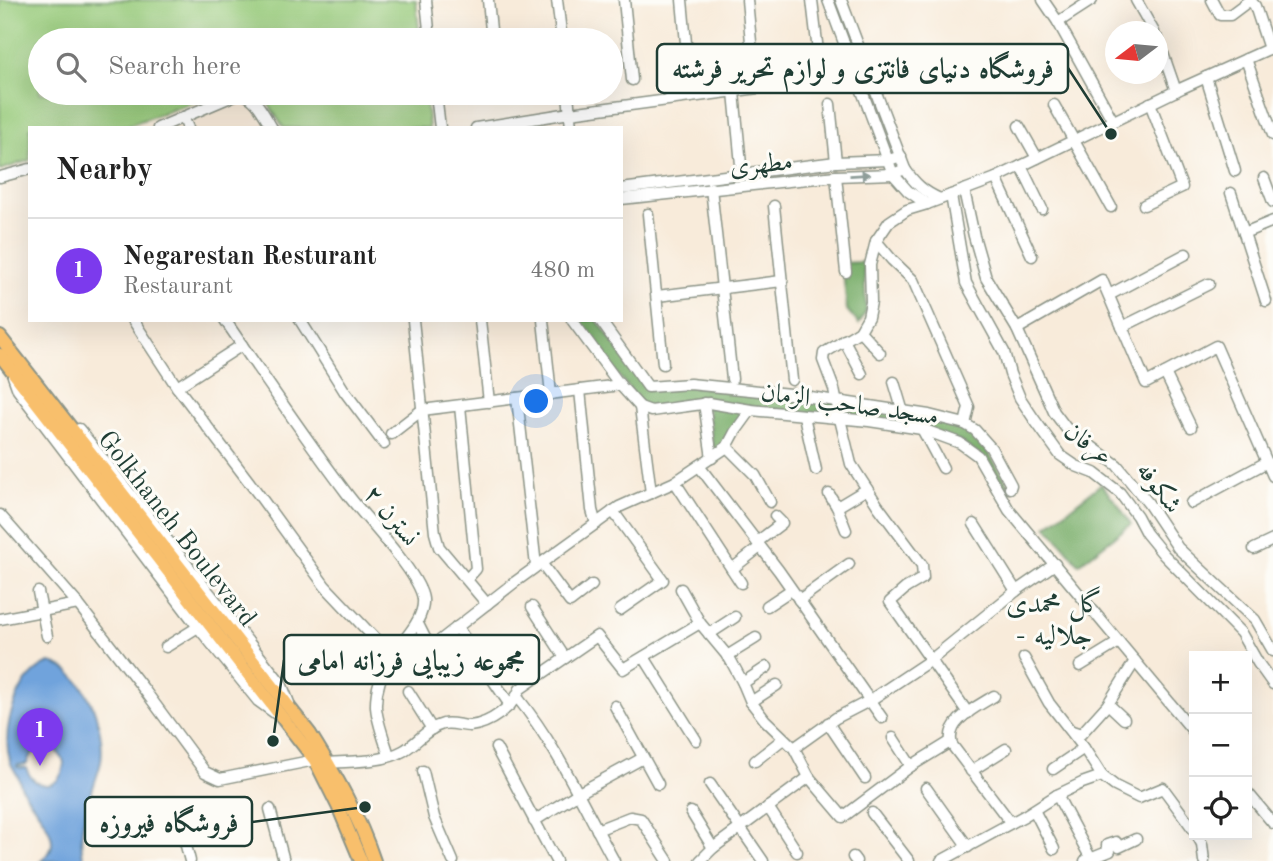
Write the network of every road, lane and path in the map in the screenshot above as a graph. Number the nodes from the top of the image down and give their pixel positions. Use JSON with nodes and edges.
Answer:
{"nodes":[{"id":1,"x":426,"y":0,"type":"edge"},
{"id":2,"x":488,"y":0,"type":"edge"},
{"id":3,"x":558,"y":0,"type":"edge"},
{"id":4,"x":624,"y":0,"type":"edge"},
{"id":5,"x":682,"y":0,"type":"edge"},
{"id":6,"x":747,"y":0,"type":"edge"},
{"id":7,"x":812,"y":0,"type":"edge"},
{"id":8,"x":828,"y":0,"type":"edge"},
{"id":9,"x":841,"y":0,"type":"edge"},
{"id":10,"x":1043,"y":0,"type":"edge"},
{"id":11,"x":1093,"y":0,"type":"edge"},
{"id":12,"x":1136,"y":0,"type":"edge"},
{"id":13,"x":1212,"y":0,"type":"edge"},
{"id":14,"x":1250,"y":0,"type":"edge"},
{"id":15,"x":1148,"y":21,"type":"edge"},
{"id":16,"x":1058,"y":22,"type":"junction"},
{"id":17,"x":429,"y":28,"type":"edge"},
{"id":18,"x":491,"y":28,"type":"edge"},
{"id":19,"x":561,"y":28,"type":"edge"},
{"id":20,"x":1271,"y":48,"type":"edge"},
{"id":21,"x":1246,"y":59,"type":"junction"},
{"id":22,"x":819,"y":60,"type":"dead end"},
{"id":23,"x":753,"y":64,"type":"dead end"},
{"id":24,"x":1168,"y":69,"type":"edge"},
{"id":25,"x":857,"y":75,"type":"junction"},
{"id":26,"x":1206,"y":77,"type":"junction"},
{"id":27,"x":632,"y":80,"type":"dead end"},
{"id":28,"x":1176,"y":91,"type":"junction"},
{"id":29,"x":734,"y":92,"type":"junction"},
{"id":30,"x":691,"y":97,"type":"junction"},
{"id":31,"x":1150,"y":103,"type":"junction"},
{"id":32,"x":830,"y":104,"type":"dead end"},
{"id":33,"x":212,"y":105,"type":"edge"},
{"id":34,"x":256,"y":105,"type":"edge"},
{"id":35,"x":437,"y":105,"type":"edge"},
{"id":36,"x":569,"y":105,"type":"edge"},
{"id":37,"x":1054,"y":105,"type":"dead end"},
{"id":38,"x":570,"y":113,"type":"junction"},
{"id":39,"x":183,"y":117,"type":"junction"},
{"id":40,"x":1113,"y":121,"type":"junction"},
{"id":41,"x":163,"y":126,"type":"edge"},
{"id":42,"x":187,"y":126,"type":"edge"},
{"id":43,"x":271,"y":126,"type":"edge"},
{"id":44,"x":440,"y":126,"type":"edge"},
{"id":45,"x":488,"y":126,"type":"edge"},
{"id":46,"x":571,"y":126,"type":"edge"},
{"id":47,"x":1019,"y":126,"type":"dead end"},
{"id":48,"x":1273,"y":135,"type":"edge"},
{"id":49,"x":1073,"y":141,"type":"junction"},
{"id":50,"x":901,"y":156,"type":"junction"},
{"id":51,"x":1037,"y":158,"type":"junction"},
{"id":52,"x":889,"y":160,"type":"junction"},
{"id":53,"x":836,"y":162,"type":"junction"},
{"id":54,"x":1021,"y":166,"type":"junction"},
{"id":55,"x":905,"y":169,"type":"junction"},
{"id":56,"x":28,"y":170,"type":"edge"},
{"id":57,"x":1235,"y":171,"type":"dead end"},
{"id":58,"x":893,"y":174,"type":"junction"},
{"id":59,"x":742,"y":175,"type":"junction"},
{"id":60,"x":836,"y":176,"type":"junction"},
{"id":61,"x":0,"y":177,"type":"edge"},
{"id":62,"x":996,"y":178,"type":"junction"},
{"id":63,"x":1264,"y":178,"type":"dead end"},
{"id":64,"x":711,"y":188,"type":"junction"},
{"id":65,"x":623,"y":189,"type":"edge"},
{"id":66,"x":964,"y":190,"type":"junction"},
{"id":67,"x":1231,"y":192,"type":"dead end"},
{"id":68,"x":945,"y":197,"type":"junction"},
{"id":69,"x":623,"y":199,"type":"edge"},
{"id":70,"x":1273,"y":202,"type":"edge"},
{"id":71,"x":927,"y":204,"type":"junction"},
{"id":72,"x":1144,"y":205,"type":"dead end"},
{"id":73,"x":774,"y":206,"type":"dead end"},
{"id":74,"x":1111,"y":207,"type":"dead end"},
{"id":75,"x":1042,"y":209,"type":"dead end"},
{"id":76,"x":648,"y":214,"type":"dead end"},
{"id":77,"x":1273,"y":221,"type":"edge"},
{"id":78,"x":1244,"y":233,"type":"junction"},
{"id":79,"x":876,"y":241,"type":"junction"},
{"id":80,"x":1186,"y":254,"type":"dead end"},
{"id":81,"x":1032,"y":256,"type":"dead end"},
{"id":82,"x":846,"y":272,"type":"dead end"},
{"id":83,"x":782,"y":281,"type":"junction"},
{"id":84,"x":1209,"y":284,"type":"dead end"},
{"id":85,"x":723,"y":288,"type":"junction"},
{"id":86,"x":1109,"y":295,"type":"junction"},
{"id":87,"x":657,"y":296,"type":"junction"},
{"id":88,"x":1266,"y":302,"type":"dead end"},
{"id":89,"x":134,"y":322,"type":"edge"},
{"id":90,"x":226,"y":322,"type":"edge"},
{"id":91,"x":301,"y":322,"type":"edge"},
{"id":92,"x":413,"y":322,"type":"edge"},
{"id":93,"x":480,"y":322,"type":"edge"},
{"id":94,"x":543,"y":322,"type":"edge"},
{"id":95,"x":573,"y":322,"type":"edge"},
{"id":96,"x":601,"y":322,"type":"edge"},
{"id":97,"x":1122,"y":327,"type":"junction"},
{"id":98,"x":1017,"y":329,"type":"junction"},
{"id":99,"x":860,"y":331,"type":"junction"},
{"id":100,"x":0,"y":337,"type":"edge"},
{"id":101,"x":844,"y":340,"type":"junction"},
{"id":102,"x":242,"y":345,"type":"junction"},
{"id":103,"x":880,"y":353,"type":"dead end"},
{"id":104,"x":0,"y":355,"type":"edge"},
{"id":105,"x":663,"y":364,"type":"dead end"},
{"id":106,"x":15,"y":365,"type":"junction"},
{"id":107,"x":1165,"y":373,"type":"junction"},
{"id":108,"x":862,"y":374,"type":"dead end"},
{"id":109,"x":732,"y":379,"type":"dead end"},
{"id":110,"x":792,"y":380,"type":"dead end"},
{"id":111,"x":894,"y":382,"type":"dead end"},
{"id":112,"x":620,"y":385,"type":"junction"},
{"id":113,"x":177,"y":387,"type":"junction"},
{"id":114,"x":580,"y":390,"type":"junction"},
{"id":115,"x":551,"y":394,"type":"junction"},
{"id":116,"x":517,"y":398,"type":"junction"},
{"id":117,"x":837,"y":400,"type":"junction"},
{"id":118,"x":489,"y":402,"type":"junction"},
{"id":119,"x":704,"y":404,"type":"junction"},
{"id":120,"x":460,"y":406,"type":"junction"},
{"id":121,"x":640,"y":407,"type":"junction"},
{"id":122,"x":422,"y":410,"type":"junction"},
{"id":123,"x":751,"y":410,"type":"junction"},
{"id":124,"x":903,"y":412,"type":"junction"},
{"id":125,"x":804,"y":416,"type":"junction"},
{"id":126,"x":840,"y":419,"type":"junction"},
{"id":127,"x":965,"y":424,"type":"junction"},
{"id":128,"x":1191,"y":427,"type":"dead end"},
{"id":129,"x":922,"y":429,"type":"junction"},
{"id":130,"x":391,"y":434,"type":"dead end"},
{"id":131,"x":384,"y":444,"type":"dead end"},
{"id":132,"x":727,"y":447,"type":"junction"},
{"id":133,"x":712,"y":458,"type":"junction"},
{"id":134,"x":1267,"y":462,"type":"junction"},
{"id":135,"x":699,"y":466,"type":"junction"},
{"id":136,"x":943,"y":468,"type":"dead end"},
{"id":137,"x":816,"y":470,"type":"dead end"},
{"id":138,"x":1273,"y":476,"type":"edge"},
{"id":139,"x":675,"y":482,"type":"junction"},
{"id":140,"x":1010,"y":488,"type":"dead end"},
{"id":141,"x":867,"y":489,"type":"junction"},
{"id":142,"x":651,"y":493,"type":"junction"},
{"id":143,"x":829,"y":494,"type":"dead end"},
{"id":144,"x":771,"y":502,"type":"dead end"},
{"id":145,"x":1191,"y":503,"type":"dead end"},
{"id":146,"x":837,"y":508,"type":"junction"},
{"id":147,"x":613,"y":511,"type":"junction"},
{"id":148,"x":0,"y":515,"type":"edge"},
{"id":149,"x":775,"y":516,"type":"dead end"},
{"id":150,"x":596,"y":523,"type":"junction"},
{"id":151,"x":974,"y":524,"type":"dead end"},
{"id":152,"x":846,"y":530,"type":"dead end"},
{"id":153,"x":1273,"y":540,"type":"edge"},
{"id":154,"x":758,"y":544,"type":"junction"},
{"id":155,"x":1254,"y":549,"type":"dead end"},
{"id":156,"x":849,"y":564,"type":"dead end"},
{"id":157,"x":1055,"y":564,"type":"junction"},
{"id":158,"x":539,"y":565,"type":"junction"},
{"id":159,"x":732,"y":569,"type":"junction"},
{"id":160,"x":467,"y":579,"type":"junction"},
{"id":161,"x":741,"y":583,"type":"dead end"},
{"id":162,"x":592,"y":585,"type":"dead end"},
{"id":163,"x":681,"y":589,"type":"dead end"},
{"id":164,"x":791,"y":590,"type":"junction"},
{"id":165,"x":1016,"y":591,"type":"junction"},
{"id":166,"x":38,"y":592,"type":"dead end"},
{"id":167,"x":799,"y":600,"type":"junction"},
{"id":168,"x":78,"y":604,"type":"junction"},
{"id":169,"x":487,"y":604,"type":"junction"},
{"id":170,"x":767,"y":606,"type":"dead end"},
{"id":171,"x":532,"y":607,"type":"dead end"},
{"id":172,"x":620,"y":610,"type":"dead end"},
{"id":173,"x":42,"y":612,"type":"junction"},
{"id":174,"x":735,"y":617,"type":"dead end"},
{"id":175,"x":0,"y":619,"type":"edge"},
{"id":176,"x":417,"y":622,"type":"junction"},
{"id":177,"x":700,"y":623,"type":"junction"},
{"id":178,"x":198,"y":627,"type":"junction"},
{"id":179,"x":457,"y":627,"type":"junction"},
{"id":180,"x":709,"y":634,"type":"junction"},
{"id":181,"x":47,"y":636,"type":"dead end"},
{"id":182,"x":756,"y":638,"type":"dead end"},
{"id":183,"x":1119,"y":642,"type":"junction"},
{"id":184,"x":166,"y":647,"type":"dead end"},
{"id":185,"x":1273,"y":651,"type":"edge"},
{"id":186,"x":727,"y":656,"type":"junction"},
{"id":187,"x":644,"y":657,"type":"junction"},
{"id":188,"x":565,"y":658,"type":"junction"},
{"id":189,"x":1024,"y":658,"type":"dead end"},
{"id":190,"x":391,"y":659,"type":"junction"},
{"id":191,"x":932,"y":659,"type":"junction"},
{"id":192,"x":1135,"y":662,"type":"junction"},
{"id":193,"x":1080,"y":666,"type":"dead end"},
{"id":194,"x":767,"y":667,"type":"dead end"},
{"id":195,"x":743,"y":683,"type":"junction"},
{"id":196,"x":1273,"y":684,"type":"edge"},
{"id":197,"x":777,"y":685,"type":"dead end"},
{"id":198,"x":408,"y":691,"type":"dead end"},
{"id":199,"x":994,"y":696,"type":"dead end"},
{"id":200,"x":514,"y":701,"type":"junction"},
{"id":201,"x":869,"y":701,"type":"junction"},
{"id":202,"x":751,"y":702,"type":"junction"},
{"id":203,"x":1108,"y":704,"type":"junction"},
{"id":204,"x":615,"y":706,"type":"dead end"},
{"id":205,"x":968,"y":713,"type":"junction"},
{"id":206,"x":288,"y":716,"type":"junction"},
{"id":207,"x":882,"y":718,"type":"dead end"},
{"id":208,"x":1124,"y":719,"type":"dead end"},
{"id":209,"x":828,"y":723,"type":"junction"},
{"id":210,"x":1189,"y":726,"type":"edge"},
{"id":211,"x":432,"y":729,"type":"junction"},
{"id":212,"x":1071,"y":731,"type":"junction"},
{"id":213,"x":894,"y":738,"type":"dead end"},
{"id":214,"x":783,"y":739,"type":"junction"},
{"id":215,"x":696,"y":740,"type":"dead end"},
{"id":216,"x":950,"y":742,"type":"junction"},
{"id":217,"x":496,"y":748,"type":"dead end"},
{"id":218,"x":794,"y":748,"type":"junction"},
{"id":219,"x":1084,"y":748,"type":"junction"},
{"id":220,"x":1006,"y":749,"type":"dead end"},
{"id":221,"x":389,"y":755,"type":"junction"},
{"id":222,"x":643,"y":758,"type":"junction"},
{"id":223,"x":315,"y":760,"type":"junction"},
{"id":224,"x":755,"y":761,"type":"dead end"},
{"id":225,"x":328,"y":763,"type":"junction"},
{"id":226,"x":911,"y":766,"type":"junction"},
{"id":227,"x":1053,"y":769,"type":"dead end"},
{"id":228,"x":423,"y":771,"type":"dead end"},
{"id":229,"x":971,"y":771,"type":"junction"},
{"id":230,"x":1102,"y":776,"type":"junction"},
{"id":231,"x":809,"y":777,"type":"junction"},
{"id":232,"x":864,"y":778,"type":"dead end"},
{"id":233,"x":658,"y":784,"type":"dead end"},
{"id":234,"x":710,"y":784,"type":"dead end"},
{"id":235,"x":926,"y":788,"type":"dead end"},
{"id":236,"x":578,"y":794,"type":"junction"},
{"id":237,"x":1057,"y":795,"type":"junction"},
{"id":238,"x":1252,"y":798,"type":"edge"},
{"id":239,"x":175,"y":803,"type":"dead end"},
{"id":240,"x":768,"y":807,"type":"junction"},
{"id":241,"x":270,"y":809,"type":"dead end"},
{"id":242,"x":1034,"y":810,"type":"junction"},
{"id":243,"x":691,"y":812,"type":"dead end"},
{"id":244,"x":872,"y":813,"type":"dead end"},
{"id":245,"x":534,"y":821,"type":"junction"},
{"id":246,"x":1273,"y":822,"type":"edge"},
{"id":247,"x":1011,"y":823,"type":"junction"},
{"id":248,"x":1189,"y":823,"type":"edge"},
{"id":249,"x":740,"y":828,"type":"junction"},
{"id":250,"x":597,"y":830,"type":"junction"},
{"id":251,"x":1136,"y":839,"type":"dead end"},
{"id":252,"x":1200,"y":840,"type":"edge"},
{"id":253,"x":968,"y":847,"type":"junction"},
{"id":254,"x":713,"y":848,"type":"junction"},
{"id":255,"x":1054,"y":849,"type":"dead end"},
{"id":256,"x":797,"y":852,"type":"dead end"},
{"id":257,"x":1088,"y":860,"type":"edge"},
{"id":258,"x":190,"y":861,"type":"edge"},
{"id":259,"x":284,"y":861,"type":"edge"},
{"id":260,"x":361,"y":861,"type":"edge"},
{"id":261,"x":374,"y":861,"type":"edge"},
{"id":262,"x":453,"y":861,"type":"edge"},
{"id":263,"x":556,"y":861,"type":"edge"},
{"id":264,"x":614,"y":861,"type":"edge"},
{"id":265,"x":668,"y":861,"type":"edge"},
{"id":266,"x":700,"y":861,"type":"edge"},
{"id":267,"x":762,"y":861,"type":"edge"},
{"id":268,"x":909,"y":861,"type":"edge"},
{"id":269,"x":941,"y":861,"type":"edge"},
{"id":270,"x":1204,"y":861,"type":"edge"}],
"edges":[{"from":1,"to":17,"type":"street"},
{"from":2,"to":18,"type":"street"},
{"from":3,"to":19,"type":"street"},
{"from":4,"to":27,"type":"street"},
{"from":5,"to":30,"type":"street"},
{"from":6,"to":23,"type":"street"},
{"from":7,"to":22,"type":"street"},
{"from":8,"to":25,"type":"street"},
{"from":9,"to":50,"type":"street"},
{"from":10,"to":16,"type":"street"},
{"from":11,"to":16,"type":"street"},
{"from":12,"to":15,"type":"street"},
{"from":13,"to":14,"type":"street"},
{"from":14,"to":20,"type":"street"},
{"from":16,"to":40,"type":"street"},
{"from":20,"to":21,"type":"street"},
{"from":21,"to":26,"type":"street"},
{"from":21,"to":48,"type":"street"},
{"from":24,"to":28,"type":"street"},
{"from":25,"to":29,"type":"street"},
{"from":25,"to":52,"type":"street"},
{"from":26,"to":28,"type":"street"},
{"from":26,"to":57,"type":"street"},
{"from":28,"to":31,"type":"street"},
{"from":29,"to":30,"type":"street"},
{"from":29,"to":59,"type":"street"},
{"from":30,"to":38,"type":"street"},
{"from":31,"to":40,"type":"street"},
{"from":31,"to":72,"type":"street"},
{"from":32,"to":53,"type":"street"},
{"from":33,"to":39,"type":"street"},
{"from":34,"to":43,"type":"street"},
{"from":35,"to":44,"type":"street"},
{"from":36,"to":38,"type":"street"},
{"from":37,"to":49,"type":"street"},
{"from":38,"to":45,"type":"street"},
{"from":38,"to":46,"type":"street"},
{"from":39,"to":41,"type":"street"},
{"from":39,"to":42,"type":"street"},
{"from":40,"to":49,"type":"street"},
{"from":47,"to":51,"type":"street"},
{"from":49,"to":51,"type":"street"},
{"from":49,"to":74,"type":"street"},
{"from":50,"to":52,"type":"street","name":"مطهری"},
{"from":50,"to":55,"type":"street"},
{"from":51,"to":54,"type":"street"},
{"from":52,"to":53,"type":"street","name":"مطهری"},
{"from":52,"to":58,"type":"street"},
{"from":53,"to":59,"type":"street","name":"مطهری"},
{"from":54,"to":62,"type":"street"},
{"from":54,"to":75,"type":"street"},
{"from":55,"to":58,"type":"street","name":"مطهری"},
{"from":55,"to":68,"type":"street"},
{"from":56,"to":61,"type":"street"},
{"from":60,"to":58,"type":"street","name":"مطهری","one_way":true},
{"from":58,"to":71,"type":"street"},
{"from":59,"to":65,"type":"street","name":"مطهری"},
{"from":60,"to":64,"type":"street","name":"مطهری"},
{"from":60,"to":82,"type":"street"},
{"from":62,"to":66,"type":"street"},
{"from":62,"to":81,"type":"street"},
{"from":63,"to":70,"type":"street"},
{"from":64,"to":69,"type":"street","name":"مطهری"},
{"from":64,"to":85,"type":"street"},
{"from":66,"to":68,"type":"street"},
{"from":66,"to":98,"type":"street","name":"شکوفه"},
{"from":67,"to":78,"type":"street"},
{"from":68,"to":71,"type":"street"},
{"from":68,"to":196,"type":"street","name":"عرفان"},
{"from":71,"to":79,"type":"street"},
{"from":73,"to":83,"type":"street"},
{"from":76,"to":87,"type":"street"},
{"from":77,"to":78,"type":"street"},
{"from":78,"to":88,"type":"street"},
{"from":79,"to":99,"type":"street"},
{"from":79,"to":127,"type":"street"},
{"from":80,"to":86,"type":"street"},
{"from":83,"to":85,"type":"street"},
{"from":83,"to":110,"type":"street"},
{"from":84,"to":97,"type":"street"},
{"from":85,"to":87,"type":"street"},
{"from":85,"to":109,"type":"street"},
{"from":86,"to":97,"type":"street"},
{"from":86,"to":98,"type":"street"},
{"from":87,"to":105,"type":"street"},
{"from":89,"to":113,"type":"street"},
{"from":90,"to":102,"type":"street","name":"نسترن ۲"},
{"from":91,"to":131,"type":"street"},
{"from":92,"to":122,"type":"street"},
{"from":93,"to":118,"type":"street"},
{"from":94,"to":115,"type":"street"},
{"from":95,"to":112,"type":"street"},
{"from":96,"to":117,"type":"street"},
{"from":97,"to":107,"type":"street"},
{"from":98,"to":185,"type":"street","name":"شکوفه"},
{"from":99,"to":101,"type":"street"},
{"from":99,"to":103,"type":"street"},
{"from":100,"to":106,"type":"main road","name":"Golkhaneh Boulevard"},
{"from":101,"to":108,"type":"street"},
{"from":101,"to":117,"type":"street"},
{"from":102,"to":113,"type":"street"},
{"from":102,"to":176,"type":"street","name":"نسترن ۲"},
{"from":104,"to":106,"type":"main road","name":"Golkhaneh Boulevard"},
{"from":106,"to":178,"type":"street"},
{"from":106,"to":206,"type":"main road","name":"Golkhaneh Boulevard"},
{"from":106,"to":206,"type":"street"},
{"from":107,"to":128,"type":"street"},
{"from":107,"to":134,"type":"street"},
{"from":111,"to":124,"type":"street"},
{"from":112,"to":114,"type":"street"},
{"from":112,"to":121,"type":"street"},
{"from":113,"to":190,"type":"street"},
{"from":114,"to":115,"type":"street"},
{"from":114,"to":150,"type":"street"},
{"from":115,"to":116,"type":"street"},
{"from":116,"to":118,"type":"street"},
{"from":116,"to":158,"type":"street"},
{"from":117,"to":124,"type":"street"},
{"from":117,"to":126,"type":"street"},
{"from":118,"to":120,"type":"street"},
{"from":119,"to":121,"type":"street","name":"مسجد صاحب الزمان"},
{"from":119,"to":123,"type":"street","name":"مسجد صاحب الزمان"},
{"from":119,"to":133,"type":"street"},
{"from":120,"to":122,"type":"street"},
{"from":120,"to":160,"type":"street"},
{"from":121,"to":142,"type":"street"},
{"from":122,"to":130,"type":"street"},
{"from":122,"to":160,"type":"street"},
{"from":123,"to":125,"type":"street","name":"مسجد صاحب الزمان"},
{"from":123,"to":132,"type":"street"},
{"from":124,"to":127,"type":"street"},
{"from":125,"to":126,"type":"street","name":"مسجد صاحب الزمان"},
{"from":125,"to":137,"type":"street"},
{"from":126,"to":129,"type":"street","name":"مسجد صاحب الزمان"},
{"from":126,"to":141,"type":"street"},
{"from":127,"to":140,"type":"street"},
{"from":129,"to":136,"type":"street"},
{"from":129,"to":157,"type":"street","name":"مسجد صاحب الزمان"},
{"from":132,"to":133,"type":"street"},
{"from":132,"to":144,"type":"street"},
{"from":133,"to":135,"type":"street"},
{"from":134,"to":138,"type":"street"},
{"from":134,"to":145,"type":"street"},
{"from":135,"to":139,"type":"street"},
{"from":135,"to":154,"type":"street"},
{"from":139,"to":142,"type":"street"},
{"from":139,"to":159,"type":"street"},
{"from":141,"to":146,"type":"street"},
{"from":141,"to":191,"type":"street"},
{"from":142,"to":147,"type":"street"},
{"from":143,"to":146,"type":"street"},
{"from":146,"to":152,"type":"street"},
{"from":147,"to":150,"type":"street"},
{"from":147,"to":172,"type":"street"},
{"from":148,"to":168,"type":"street"},
{"from":149,"to":154,"type":"street"},
{"from":150,"to":158,"type":"street"},
{"from":151,"to":165,"type":"street"},
{"from":153,"to":155,"type":"street"},
{"from":154,"to":159,"type":"street"},
{"from":154,"to":164,"type":"street"},
{"from":156,"to":167,"type":"street"},
{"from":157,"to":165,"type":"street"},
{"from":157,"to":183,"type":"street","name":"مسجد صاحب الزمان"},
{"from":158,"to":162,"type":"street"},
{"from":158,"to":169,"type":"street"},
{"from":159,"to":161,"type":"street"},
{"from":160,"to":169,"type":"street"},
{"from":163,"to":177,"type":"street"},
{"from":164,"to":167,"type":"street"},
{"from":164,"to":170,"type":"street"},
{"from":165,"to":191,"type":"street"},
{"from":166,"to":173,"type":"street"},
{"from":167,"to":201,"type":"street"},
{"from":168,"to":173,"type":"street"},
{"from":168,"to":223,"type":"street"},
{"from":169,"to":179,"type":"street"},
{"from":171,"to":188,"type":"street"},
{"from":173,"to":175,"type":"street"},
{"from":173,"to":181,"type":"street"},
{"from":174,"to":180,"type":"street"},
{"from":176,"to":179,"type":"street"},
{"from":176,"to":190,"type":"street","name":"نسترن ۲"},
{"from":177,"to":180,"type":"street"},
{"from":177,"to":187,"type":"street"},
{"from":178,"to":184,"type":"street"},
{"from":178,"to":206,"type":"street"},
{"from":179,"to":200,"type":"street"},
{"from":180,"to":186,"type":"street"},
{"from":182,"to":186,"type":"street"},
{"from":183,"to":192,"type":"street","name":"مسجد صاحب الزمان"},
{"from":183,"to":193,"type":"street"},
{"from":186,"to":195,"type":"street"},
{"from":187,"to":188,"type":"street"},
{"from":187,"to":215,"type":"street"},
{"from":188,"to":200,"type":"street"},
{"from":189,"to":212,"type":"street"},
{"from":190,"to":221,"type":"street","name":"نسترن ۲"},
{"from":191,"to":201,"type":"street"},
{"from":191,"to":205,"type":"street"},
{"from":192,"to":203,"type":"street"},
{"from":192,"to":210,"type":"street","name":"مسجد صاحب الزمان"},
{"from":194,"to":195,"type":"street"},
{"from":195,"to":202,"type":"street"},
{"from":197,"to":202,"type":"street"},
{"from":198,"to":211,"type":"street"},
{"from":199,"to":205,"type":"street"},
{"from":200,"to":211,"type":"street"},
{"from":200,"to":236,"type":"street"},
{"from":201,"to":207,"type":"street"},
{"from":201,"to":209,"type":"street"},
{"from":202,"to":214,"type":"street"},
{"from":203,"to":208,"type":"street"},
{"from":203,"to":212,"type":"street"},
{"from":204,"to":222,"type":"street"},
{"from":205,"to":216,"type":"street"},
{"from":206,"to":223,"type":"main road","name":"Golkhaneh Boulevard"},
{"from":206,"to":225,"type":"main road","name":"Golkhaneh Boulevard"},
{"from":209,"to":218,"type":"street"},
{"from":209,"to":232,"type":"street"},
{"from":211,"to":221,"type":"street"},
{"from":212,"to":219,"type":"street"},
{"from":213,"to":226,"type":"street"},
{"from":214,"to":218,"type":"street"},
{"from":214,"to":224,"type":"street"},
{"from":216,"to":226,"type":"street"},
{"from":216,"to":229,"type":"street"},
{"from":217,"to":245,"type":"street"},
{"from":218,"to":231,"type":"street"},
{"from":219,"to":227,"type":"street"},
{"from":219,"to":230,"type":"street"},
{"from":220,"to":229,"type":"street"},
{"from":221,"to":225,"type":"street"},
{"from":222,"to":233,"type":"street"},
{"from":222,"to":236,"type":"street"},
{"from":223,"to":260,"type":"main road","name":"Golkhaneh Boulevard"},
{"from":225,"to":261,"type":"main road","name":"Golkhaneh Boulevard"},
{"from":226,"to":231,"type":"street"},
{"from":228,"to":262,"type":"street"},
{"from":229,"to":247,"type":"street"},
{"from":230,"to":237,"type":"street"},
{"from":230,"to":248,"type":"street"},
{"from":231,"to":240,"type":"street"},
{"from":234,"to":249,"type":"street"},
{"from":235,"to":253,"type":"street"},
{"from":236,"to":245,"type":"street"},
{"from":236,"to":250,"type":"street"},
{"from":237,"to":242,"type":"street"},
{"from":237,"to":257,"type":"street"},
{"from":238,"to":246,"type":"street"},
{"from":239,"to":258,"type":"street"},
{"from":240,"to":249,"type":"street"},
{"from":240,"to":256,"type":"street"},
{"from":241,"to":259,"type":"street"},
{"from":242,"to":247,"type":"street"},
{"from":242,"to":255,"type":"street"},
{"from":243,"to":254,"type":"street"},
{"from":244,"to":268,"type":"street"},
{"from":245,"to":263,"type":"street"},
{"from":247,"to":253,"type":"street"},
{"from":249,"to":254,"type":"street"},
{"from":249,"to":267,"type":"street"},
{"from":250,"to":264,"type":"street"},
{"from":250,"to":265,"type":"street"},
{"from":251,"to":257,"type":"street"},
{"from":252,"to":270,"type":"street"},
{"from":253,"to":269,"type":"street"},
{"from":254,"to":266,"type":"street"}]}
